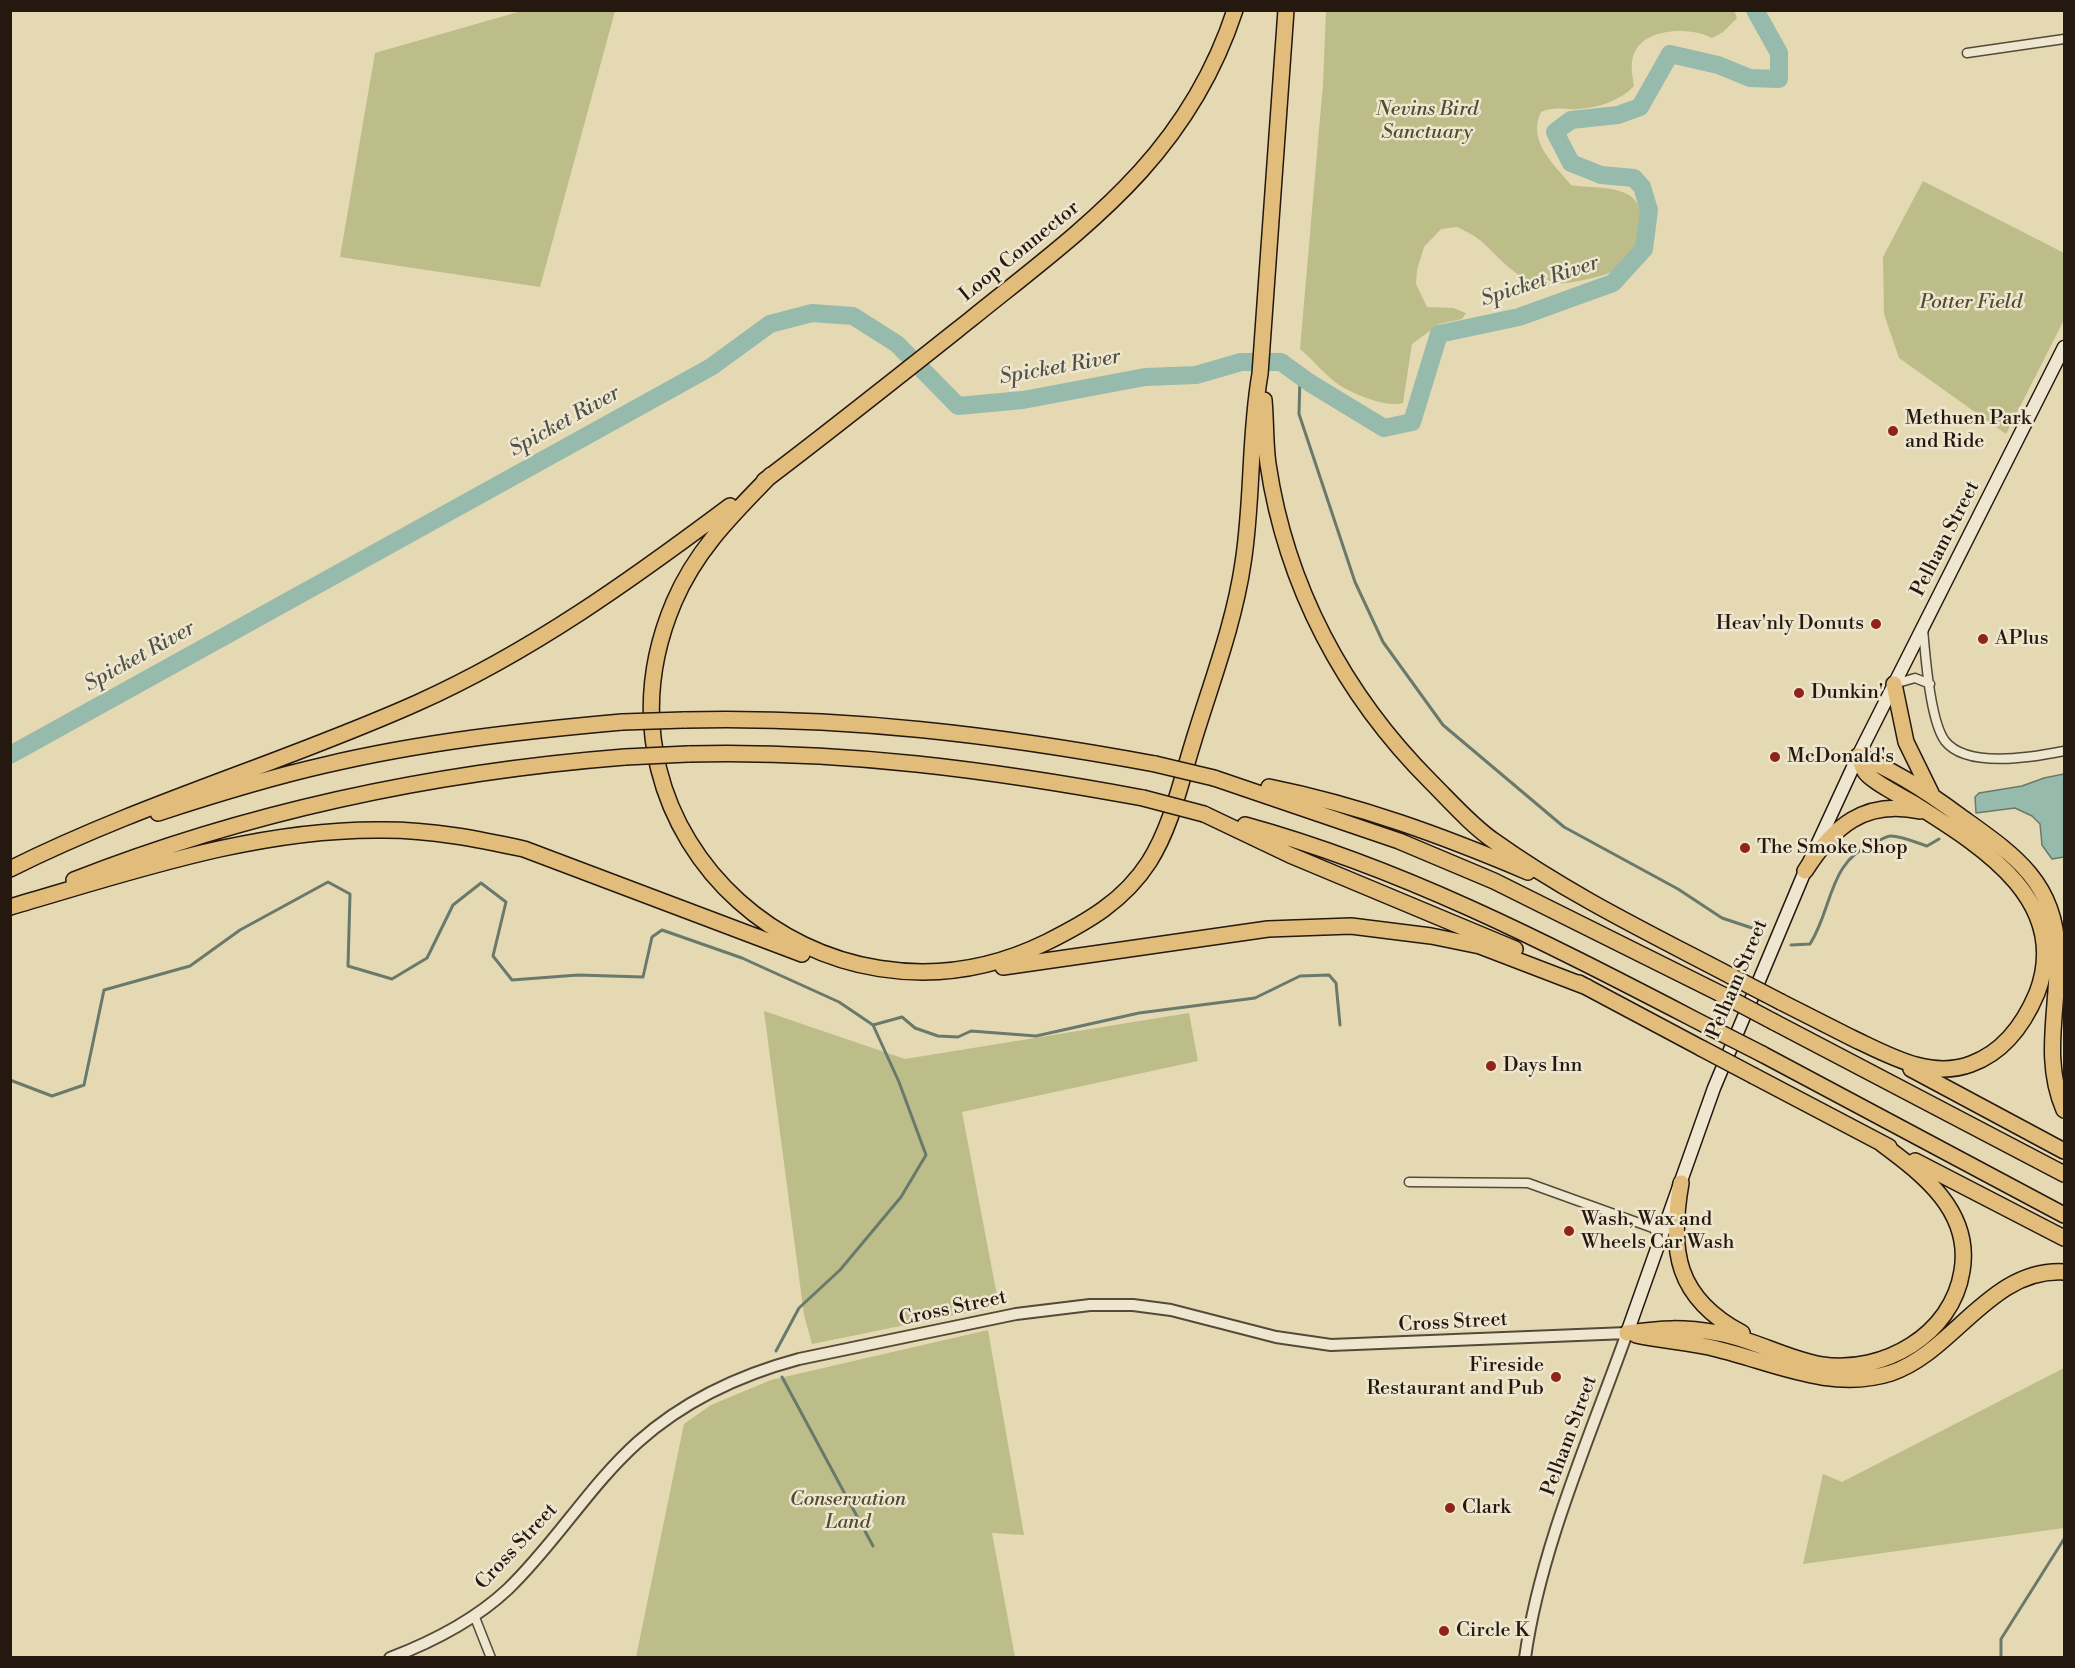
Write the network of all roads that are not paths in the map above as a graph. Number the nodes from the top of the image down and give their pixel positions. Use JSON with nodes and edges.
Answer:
{"nodes":[{"id":1,"x":1236,"y":10,"type":"edge"},
{"id":2,"x":1286,"y":10,"type":"edge"},
{"id":3,"x":2064,"y":39,"type":"edge"},
{"id":4,"x":1967,"y":52,"type":"dead end"},
{"id":5,"x":2064,"y":347,"type":"edge"},
{"id":6,"x":1260,"y":374,"type":"junction"},
{"id":7,"x":771,"y":475,"type":"junction"},
{"id":8,"x":1923,"y":628,"type":"junction"},
{"id":9,"x":1894,"y":684,"type":"junction"},
{"id":10,"x":1930,"y":684,"type":"junction"},
{"id":11,"x":2064,"y":751,"type":"edge"},
{"id":12,"x":1858,"y":756,"type":"junction"},
{"id":13,"x":1214,"y":778,"type":"junction"},
{"id":14,"x":1932,"y":795,"type":"junction"},
{"id":15,"x":1929,"y":813,"type":"junction"},
{"id":16,"x":1204,"y":814,"type":"junction"},
{"id":17,"x":10,"y":869,"type":"edge"},
{"id":18,"x":1805,"y":871,"type":"junction"},
{"id":19,"x":1572,"y":891,"type":"junction"},
{"id":20,"x":10,"y":907,"type":"edge"},
{"id":21,"x":849,"y":964,"type":"junction"},
{"id":22,"x":961,"y":970,"type":"junction"},
{"id":23,"x":1587,"y":987,"type":"junction"},
{"id":24,"x":1850,"y":1037,"type":"junction"},
{"id":25,"x":2064,"y":1110,"type":"edge"},
{"id":26,"x":1882,"y":1144,"type":"junction"},
{"id":27,"x":2064,"y":1150,"type":"edge"},
{"id":28,"x":2064,"y":1174,"type":"edge"},
{"id":29,"x":1408,"y":1182,"type":"dead end"},
{"id":30,"x":1681,"y":1183,"type":"junction"},
{"id":31,"x":2064,"y":1215,"type":"edge"},
{"id":32,"x":1661,"y":1238,"type":"junction"},
{"id":33,"x":2064,"y":1238,"type":"edge"},
{"id":34,"x":2064,"y":1272,"type":"edge"},
{"id":35,"x":1627,"y":1333,"type":"junction"},
{"id":36,"x":1763,"y":1345,"type":"junction"},
{"id":37,"x":474,"y":1615,"type":"junction"},
{"id":38,"x":390,"y":1658,"type":"edge"},
{"id":39,"x":491,"y":1658,"type":"edge"},
{"id":40,"x":1525,"y":1658,"type":"edge"}],
"edges":[{"from":1,"to":7,"type":"highway","name":"Loop Connector"},
{"from":2,"to":6,"type":"highway"},
{"from":3,"to":4,"type":"street"},
{"from":5,"to":8,"type":"main road","name":"Pelham Street"},
{"from":6,"to":19,"type":"highway"},
{"from":6,"to":22,"type":"highway"},
{"from":7,"to":17,"type":"highway"},
{"from":7,"to":21,"type":"highway"},
{"from":8,"to":9,"type":"main road","name":"Pelham Street"},
{"from":8,"to":10,"type":"street"},
{"from":9,"to":10,"type":"street"},
{"from":9,"to":12,"type":"main road","name":"Pelham Street"},
{"from":9,"to":14,"type":"highway"},
{"from":10,"to":11,"type":"street"},
{"from":12,"to":14,"type":"highway"},
{"from":12,"to":15,"type":"highway"},
{"from":12,"to":18,"type":"main road","name":"Pelham Street"},
{"from":13,"to":17,"type":"highway","bridge":true},
{"from":13,"to":19,"type":"highway"},
{"from":13,"to":28,"type":"highway","bridge":true},
{"from":14,"to":25,"type":"highway"},
{"from":15,"to":18,"type":"highway"},
{"from":15,"to":24,"type":"highway"},
{"from":16,"to":20,"type":"highway","bridge":true},
{"from":16,"to":23,"type":"highway"},
{"from":16,"to":31,"type":"highway","bridge":true},
{"from":18,"to":30,"type":"main road","name":"Pelham Street"},
{"from":19,"to":24,"type":"highway","bridge":true},
{"from":20,"to":21,"type":"highway"},
{"from":21,"to":22,"type":"highway"},
{"from":22,"to":23,"type":"highway"},
{"from":23,"to":26,"type":"highway","bridge":true},
{"from":24,"to":27,"type":"highway"},
{"from":26,"to":33,"type":"highway"},
{"from":26,"to":36,"type":"highway"},
{"from":29,"to":32,"type":"street"},
{"from":30,"to":32,"type":"main road","name":"Pelham Street"},
{"from":30,"to":36,"type":"highway"},
{"from":32,"to":35,"type":"main road","name":"Pelham Street"},
{"from":34,"to":35,"type":"highway"},
{"from":35,"to":36,"type":"highway"},
{"from":35,"to":37,"type":"street","name":"Cross Street"},
{"from":35,"to":40,"type":"street","name":"Pelham Street"},
{"from":37,"to":38,"type":"street","name":"Cross Street"},
{"from":37,"to":39,"type":"street"}]}
